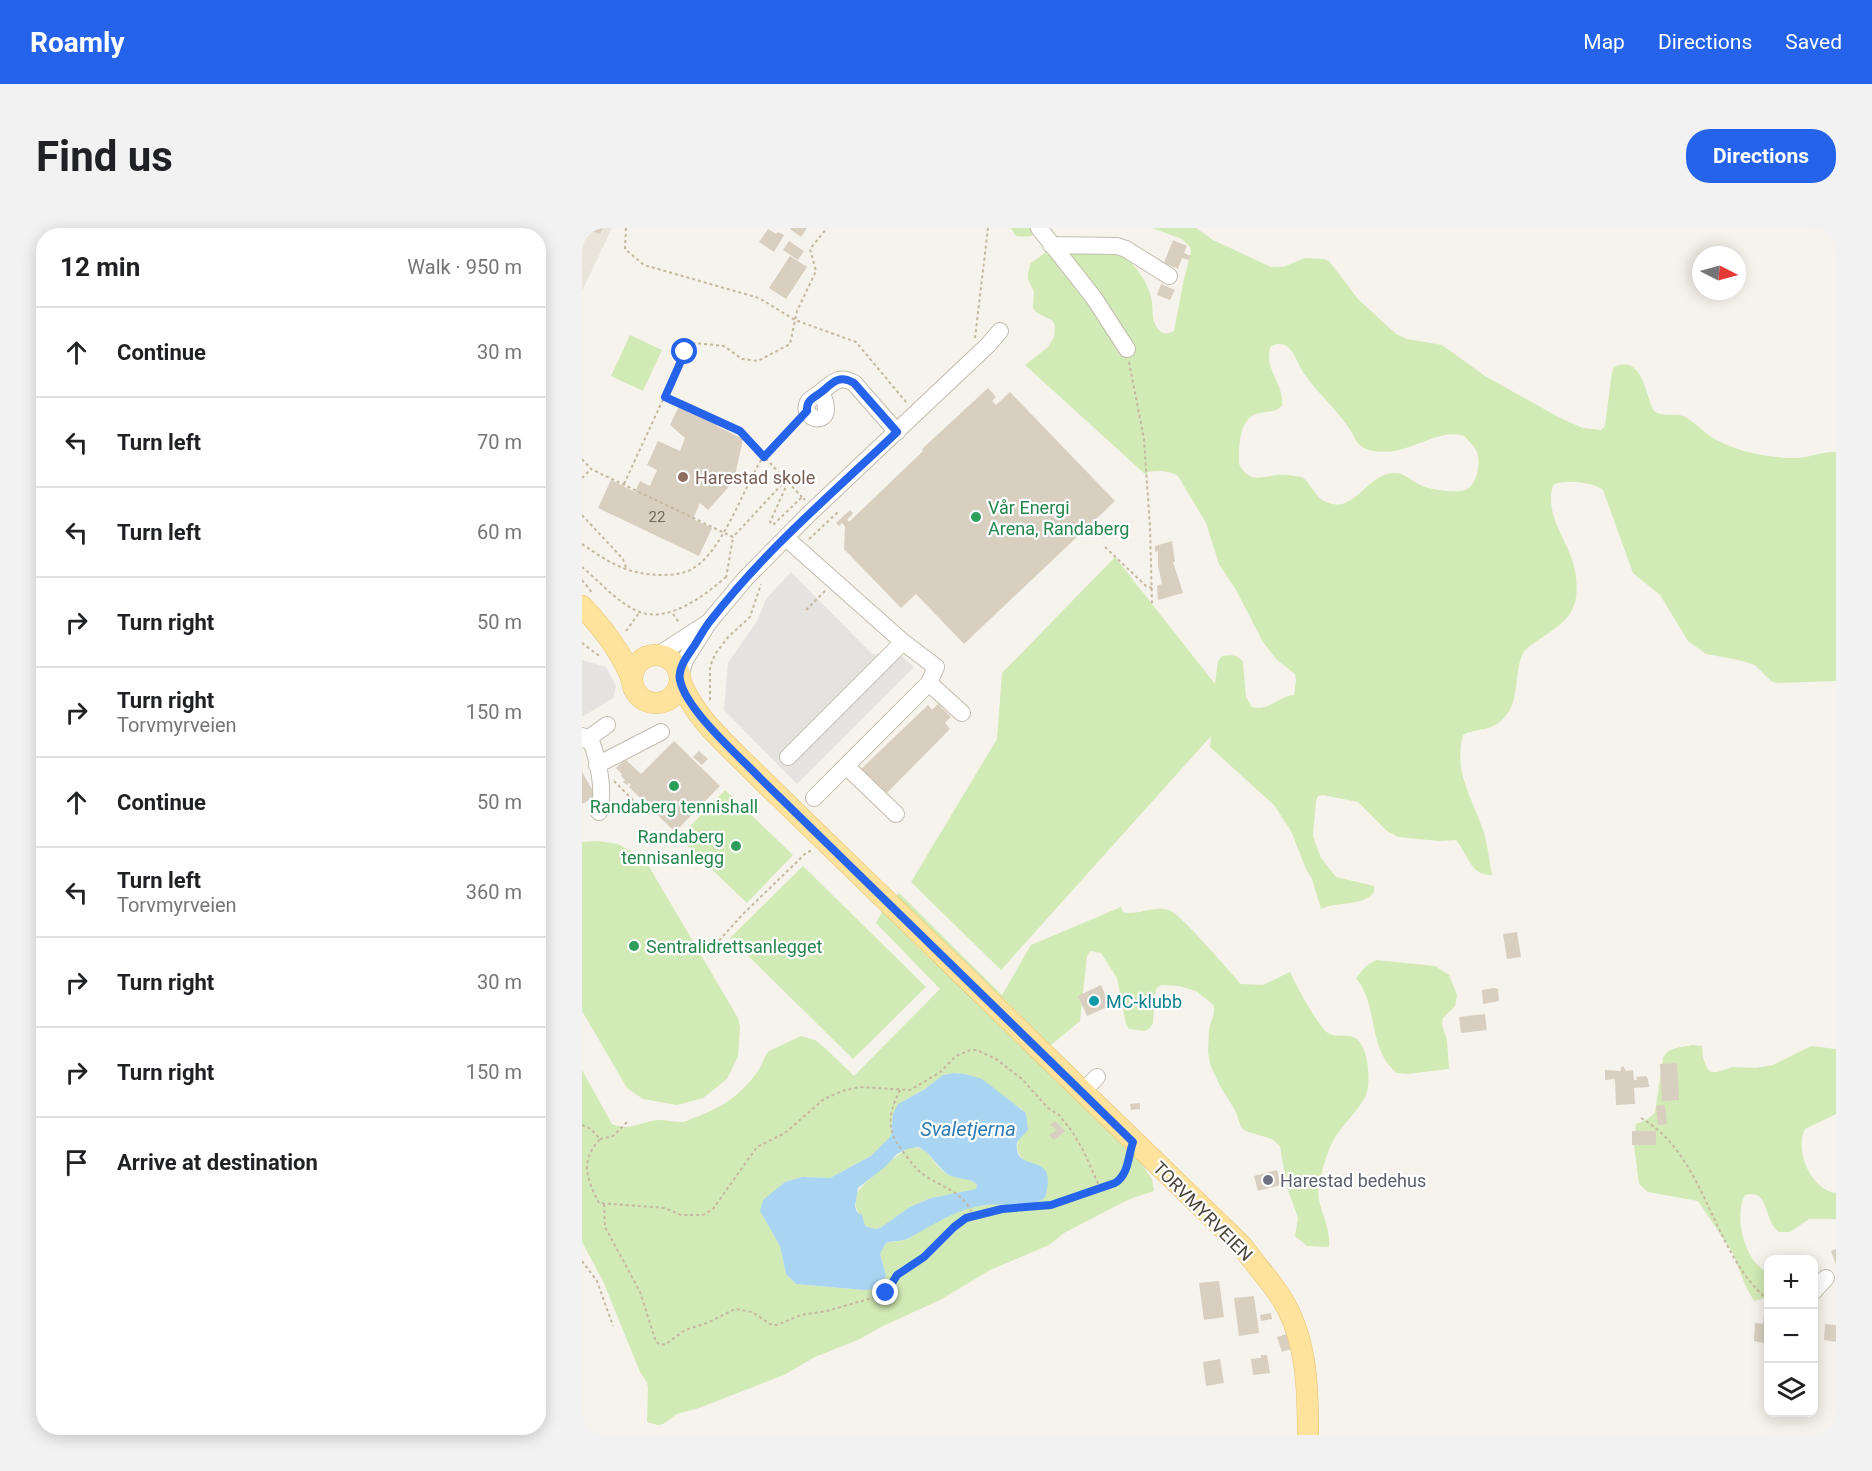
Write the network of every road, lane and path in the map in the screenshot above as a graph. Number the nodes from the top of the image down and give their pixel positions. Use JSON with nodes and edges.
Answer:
{"nodes":[{"id":1,"x":626,"y":228,"type":"edge"},
{"id":2,"x":827,"y":228,"type":"edge"},
{"id":3,"x":988,"y":228,"type":"edge"},
{"id":4,"x":1039,"y":228,"type":"edge"},
{"id":5,"x":1051,"y":245,"type":"junction"},
{"id":6,"x":1169,"y":276,"type":"dead end"},
{"id":7,"x":795,"y":320,"type":"junction"},
{"id":8,"x":1000,"y":331,"type":"dead end"},
{"id":9,"x":1127,"y":349,"type":"joint"},
{"id":10,"x":981,"y":351,"type":"junction"},
{"id":11,"x":665,"y":397,"type":"junction"},
{"id":12,"x":909,"y":406,"type":"dead end"},
{"id":13,"x":807,"y":411,"type":"joint"},
{"id":14,"x":897,"y":432,"type":"junction"},
{"id":15,"x":764,"y":457,"type":"junction"},
{"id":16,"x":582,"y":459,"type":"edge"},
{"id":17,"x":591,"y":469,"type":"junction"},
{"id":18,"x":582,"y":478,"type":"edge"},
{"id":19,"x":787,"y":481,"type":"junction"},
{"id":20,"x":624,"y":484,"type":"junction"},
{"id":21,"x":802,"y":497,"type":"junction"},
{"id":22,"x":807,"y":502,"type":"dead end"},
{"id":23,"x":839,"y":513,"type":"dead end"},
{"id":24,"x":582,"y":515,"type":"edge"},
{"id":25,"x":724,"y":531,"type":"junction"},
{"id":26,"x":733,"y":537,"type":"junction"},
{"id":27,"x":793,"y":543,"type":"junction"},
{"id":28,"x":582,"y":544,"type":"edge"},
{"id":29,"x":1105,"y":547,"type":"dead end"},
{"id":30,"x":582,"y":567,"type":"edge"},
{"id":31,"x":734,"y":570,"type":"dead end"},
{"id":32,"x":627,"y":571,"type":"junction"},
{"id":33,"x":726,"y":578,"type":"junction"},
{"id":34,"x":762,"y":581,"type":"dead end"},
{"id":35,"x":1152,"y":588,"type":"junction"},
{"id":36,"x":1152,"y":603,"type":"dead end"},
{"id":37,"x":582,"y":606,"type":"edge"},
{"id":38,"x":639,"y":613,"type":"junction"},
{"id":39,"x":673,"y":613,"type":"junction"},
{"id":40,"x":597,"y":621,"type":"junction"},
{"id":41,"x":709,"y":622,"type":"junction"},
{"id":42,"x":684,"y":628,"type":"dead end"},
{"id":43,"x":626,"y":631,"type":"dead end"},
{"id":44,"x":903,"y":642,"type":"junction"},
{"id":45,"x":582,"y":643,"type":"edge"},
{"id":46,"x":709,"y":651,"type":"dead end"},
{"id":47,"x":606,"y":653,"type":"dead end"},
{"id":48,"x":657,"y":655,"type":"junction"},
{"id":49,"x":631,"y":677,"type":"junction"},
{"id":50,"x":680,"y":677,"type":"junction"},
{"id":51,"x":929,"y":683,"type":"junction"},
{"id":52,"x":657,"y":703,"type":"junction"},
{"id":53,"x":962,"y":713,"type":"dead end"},
{"id":54,"x":607,"y":724,"type":"dead end"},
{"id":55,"x":660,"y":732,"type":"dead end"},
{"id":56,"x":586,"y":737,"type":"edge"},
{"id":57,"x":788,"y":757,"type":"dead end"},
{"id":58,"x":597,"y":765,"type":"junction"},
{"id":59,"x":846,"y":766,"type":"junction"},
{"id":60,"x":760,"y":778,"type":"junction"},
{"id":61,"x":814,"y":798,"type":"dead end"},
{"id":62,"x":642,"y":809,"type":"dead end"},
{"id":63,"x":599,"y":812,"type":"dead end"},
{"id":64,"x":896,"y":814,"type":"dead end"},
{"id":65,"x":828,"y":844,"type":"junction"},
{"id":66,"x":715,"y":945,"type":"dead end"},
{"id":67,"x":900,"y":1090,"type":"junction"},
{"id":68,"x":1641,"y":1118,"type":"dead end"},
{"id":69,"x":628,"y":1121,"type":"dead end"},
{"id":70,"x":582,"y":1125,"type":"edge"},
{"id":71,"x":600,"y":1139,"type":"junction"},
{"id":72,"x":1133,"y":1142,"type":"junction"},
{"id":73,"x":1100,"y":1188,"type":"junction"},
{"id":74,"x":604,"y":1204,"type":"junction"},
{"id":75,"x":973,"y":1215,"type":"junction"},
{"id":76,"x":582,"y":1261,"type":"edge"},
{"id":77,"x":1826,"y":1278,"type":"dead end"},
{"id":78,"x":1818,"y":1287,"type":"edge"},
{"id":79,"x":1764,"y":1295,"type":"edge"},
{"id":80,"x":613,"y":1326,"type":"dead end"},
{"id":81,"x":1308,"y":1435,"type":"edge"}],
"edges":[{"from":1,"to":7,"type":"path"},
{"from":2,"to":7,"type":"path"},
{"from":3,"to":10,"type":"path"},
{"from":4,"to":5,"type":"street"},
{"from":5,"to":6,"type":"street"},
{"from":5,"to":9,"type":"street"},
{"from":7,"to":11,"type":"path"},
{"from":7,"to":12,"type":"path"},
{"from":8,"to":10,"type":"street"},
{"from":9,"to":35,"type":"path"},
{"from":10,"to":14,"type":"street"},
{"from":11,"to":15,"type":"path"},
{"from":11,"to":20,"type":"path"},
{"from":13,"to":14,"type":"street"},
{"from":13,"to":15,"type":"path"},
{"from":14,"to":27,"type":"street"},
{"from":15,"to":19,"type":"path"},
{"from":15,"to":25,"type":"path"},
{"from":16,"to":17,"type":"path"},
{"from":17,"to":18,"type":"path"},
{"from":17,"to":20,"type":"path"},
{"from":19,"to":21,"type":"path"},
{"from":19,"to":21,"type":"path"},
{"from":19,"to":26,"type":"path"},
{"from":20,"to":25,"type":"path"},
{"from":21,"to":22,"type":"path"},
{"from":23,"to":27,"type":"path"},
{"from":24,"to":32,"type":"path"},
{"from":25,"to":26,"type":"path"},
{"from":25,"to":32,"type":"path"},
{"from":26,"to":33,"type":"path"},
{"from":27,"to":41,"type":"street"},
{"from":27,"to":44,"type":"street"},
{"from":28,"to":32,"type":"path"},
{"from":29,"to":35,"type":"path"},
{"from":30,"to":38,"type":"path"},
{"from":31,"to":33,"type":"path"},
{"from":33,"to":39,"type":"path"},
{"from":34,"to":46,"type":"path"},
{"from":35,"to":36,"type":"path"},
{"from":37,"to":40,"type":"main road"},
{"from":38,"to":39,"type":"path"},
{"from":38,"to":43,"type":"path"},
{"from":39,"to":42,"type":"path"},
{"from":40,"to":48,"type":"main road"},
{"from":40,"to":49,"type":"main road"},
{"from":41,"to":48,"type":"street"},
{"from":41,"to":50,"type":"street"},
{"from":44,"to":51,"type":"street"},
{"from":44,"to":57,"type":"street"},
{"from":45,"to":47,"type":"path"},
{"from":48,"to":49,"type":"main road"},
{"from":48,"to":50,"type":"main road"},
{"from":49,"to":52,"type":"main road"},
{"from":50,"to":52,"type":"main road"},
{"from":50,"to":60,"type":"main road","name":"TORVMYRVEIEN"},
{"from":51,"to":53,"type":"street"},
{"from":51,"to":59,"type":"street"},
{"from":52,"to":60,"type":"main road","name":"TORVMYRVEIEN"},
{"from":54,"to":56,"type":"street"},
{"from":55,"to":58,"type":"street"},
{"from":56,"to":58,"type":"street"},
{"from":58,"to":62,"type":"path"},
{"from":58,"to":63,"type":"street"},
{"from":59,"to":61,"type":"street"},
{"from":59,"to":64,"type":"street"},
{"from":60,"to":65,"type":"main road","name":"TORVMYRVEIEN"},
{"from":65,"to":66,"type":"path"},
{"from":65,"to":72,"type":"main road","name":"TORVMYRVEIEN"},
{"from":67,"to":73,"type":"path"},
{"from":67,"to":74,"type":"path"},
{"from":67,"to":75,"type":"path"},
{"from":68,"to":79,"type":"path"},
{"from":69,"to":71,"type":"path"},
{"from":70,"to":71,"type":"path"},
{"from":71,"to":74,"type":"path"},
{"from":72,"to":73,"type":"path"},
{"from":72,"to":81,"type":"main road","name":"TORVMYRVEIEN"},
{"from":73,"to":75,"type":"path"},
{"from":74,"to":75,"type":"path"},
{"from":76,"to":80,"type":"path"},
{"from":77,"to":78,"type":"street"}]}
